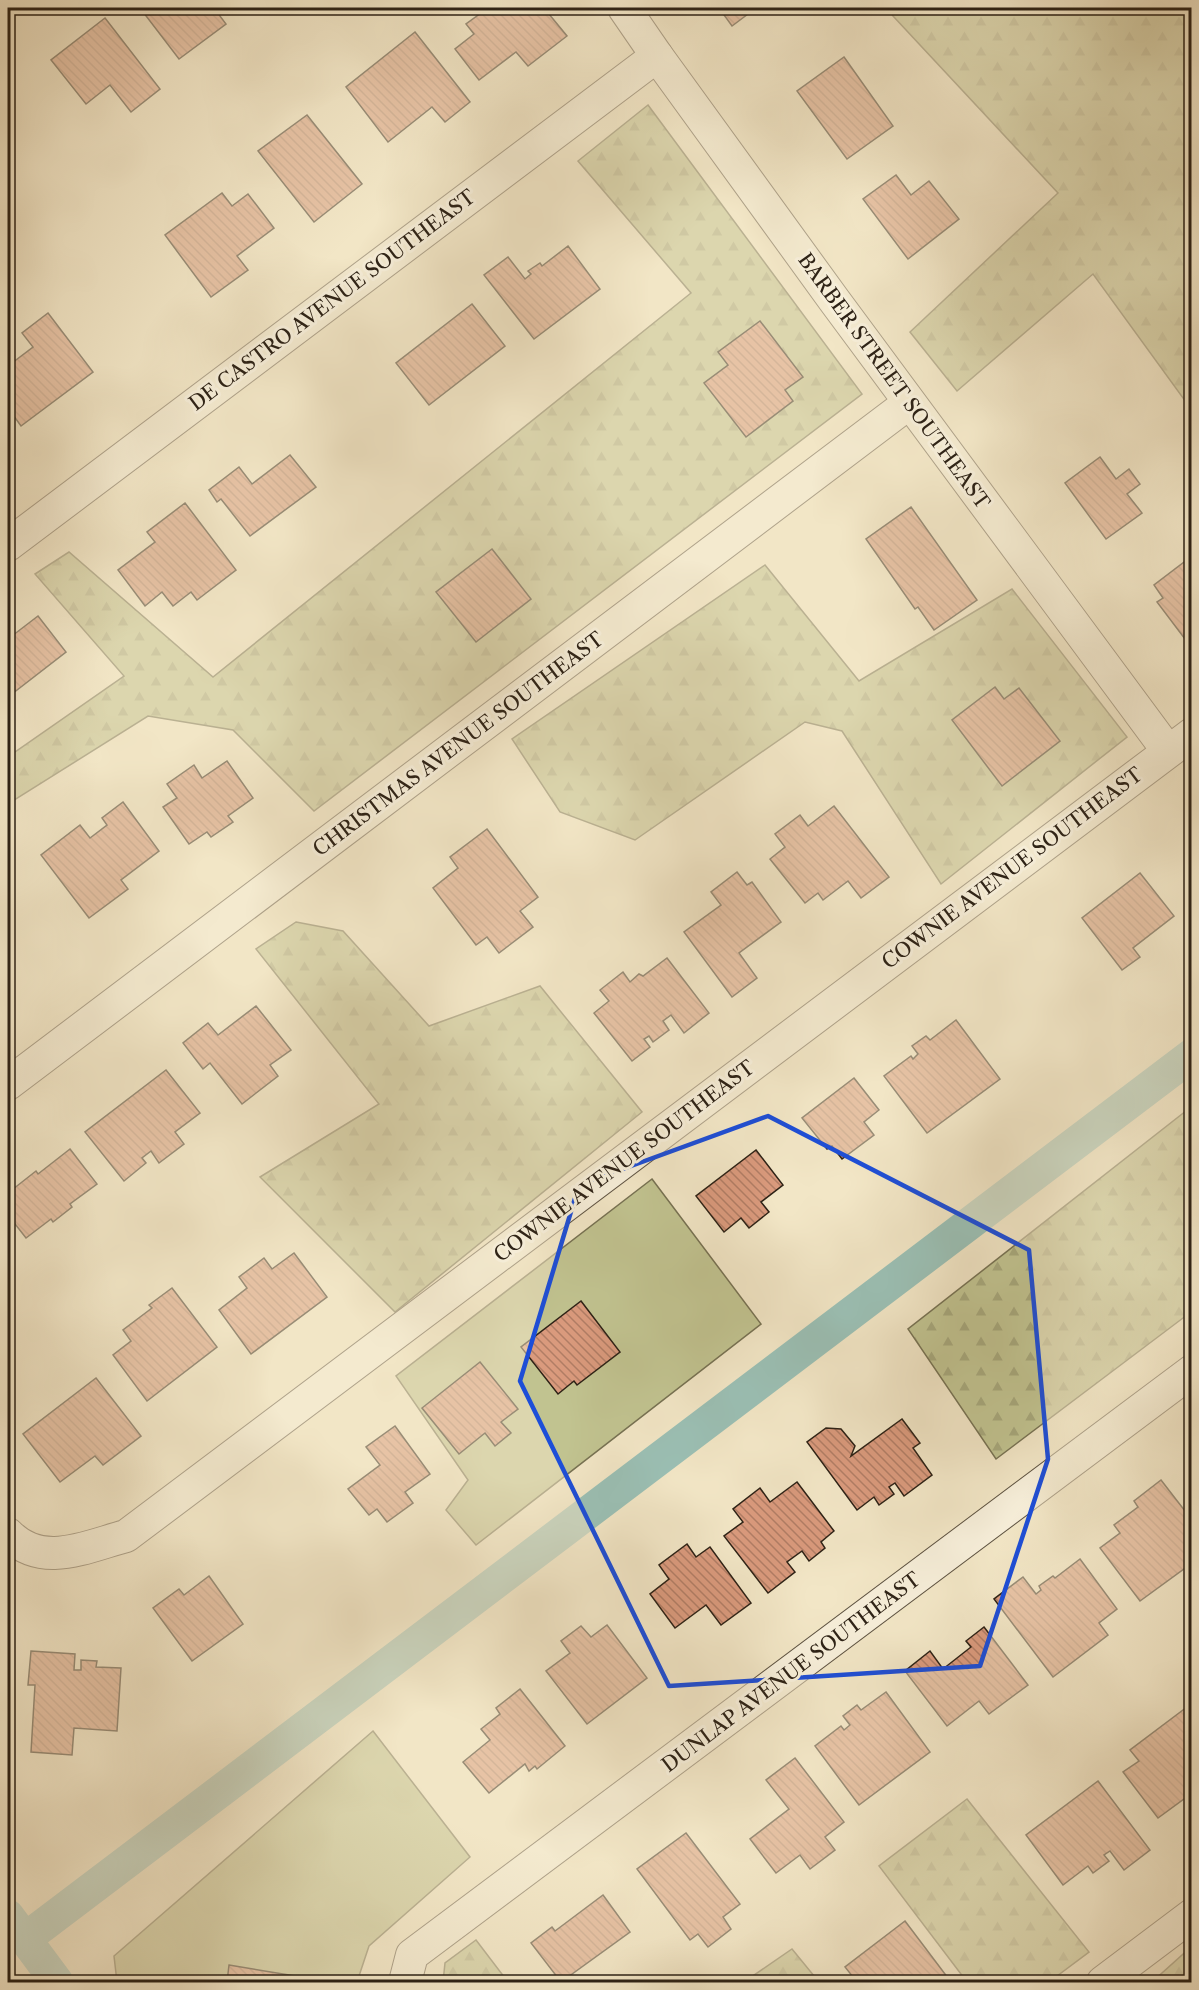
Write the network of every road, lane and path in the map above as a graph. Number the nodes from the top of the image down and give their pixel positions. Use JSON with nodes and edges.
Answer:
{"nodes":[{"id":1,"x":624,"y":8,"type":"edge"},
{"id":2,"x":657,"y":56,"type":"junction"},
{"id":3,"x":909,"y":403,"type":"junction"},
{"id":4,"x":8,"y":544,"type":"edge"},
{"id":5,"x":1180,"y":742,"type":"edge"},
{"id":6,"x":8,"y":1084,"type":"edge"},
{"id":7,"x":1191,"y":1371,"type":"edge"},
{"id":8,"x":8,"y":1534,"type":"edge"},
{"id":9,"x":1191,"y":1916,"type":"edge"},
{"id":10,"x":405,"y":1983,"type":"edge"},
{"id":11,"x":1102,"y":1983,"type":"edge"}],
"edges":[{"from":1,"to":2,"type":"street","name":"BARBER STREET SOUTHEAST"},
{"from":2,"to":3,"type":"street","name":"BARBER STREET SOUTHEAST"},
{"from":2,"to":4,"type":"street","name":"DE CASTRO AVENUE SOUTHEAST"},
{"from":3,"to":5,"type":"street","name":"BARBER STREET SOUTHEAST"},
{"from":3,"to":6,"type":"street","name":"CHRISTMAS AVENUE SOUTHEAST"},
{"from":5,"to":8,"type":"street","name":"COWNIE AVENUE SOUTHEAST"},
{"from":7,"to":10,"type":"street","name":"DUNLAP AVENUE SOUTHEAST"},
{"from":9,"to":11,"type":"street"}]}
